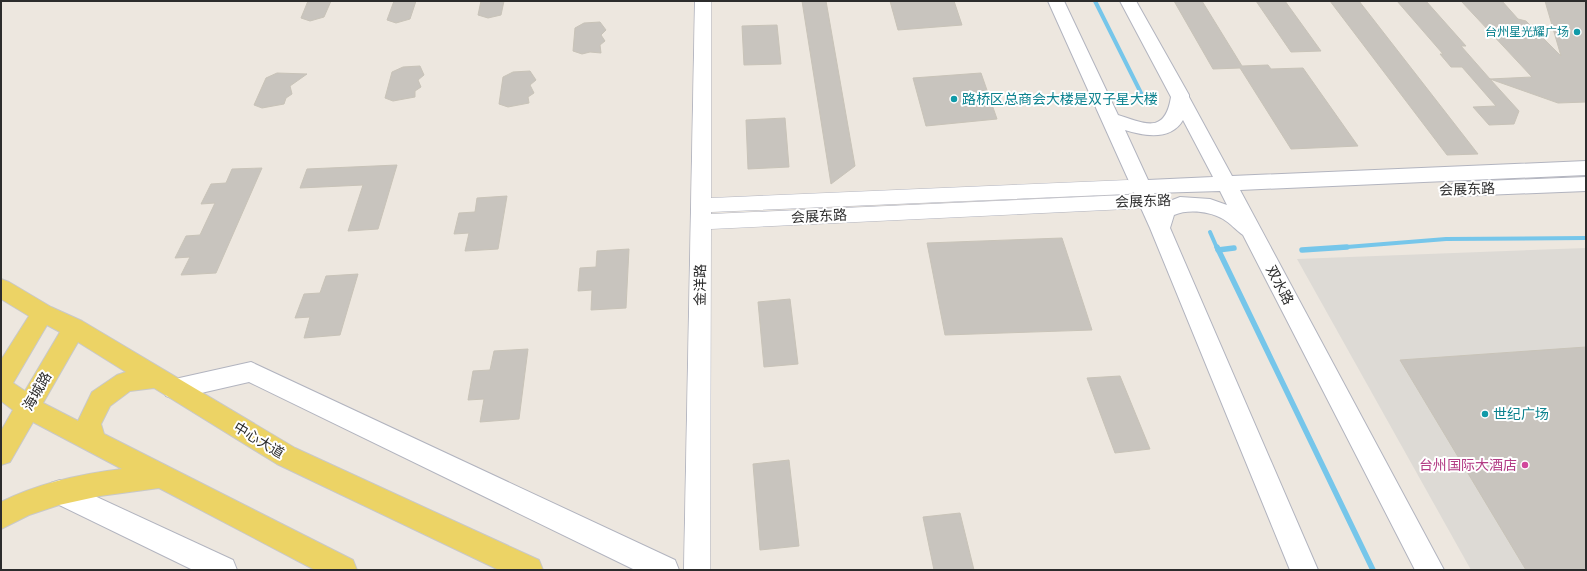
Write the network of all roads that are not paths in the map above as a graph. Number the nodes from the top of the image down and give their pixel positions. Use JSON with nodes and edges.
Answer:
{"nodes":[{"id":1,"x":703,"y":1,"type":"edge"},
{"id":2,"x":1056,"y":1,"type":"edge"},
{"id":3,"x":1128,"y":1,"type":"edge"},
{"id":4,"x":1180,"y":95,"type":"junction"},
{"id":5,"x":1109,"y":118,"type":"junction"},
{"id":6,"x":1586,"y":168,"type":"edge"},
{"id":7,"x":1586,"y":184,"type":"edge"},
{"id":8,"x":1230,"y":190,"type":"junction"},
{"id":9,"x":1144,"y":194,"type":"junction"},
{"id":10,"x":700,"y":213,"type":"junction"},
{"id":11,"x":1160,"y":228,"type":"junction"},
{"id":12,"x":1253,"y":233,"type":"junction"},
{"id":13,"x":1,"y":288,"type":"edge"},
{"id":14,"x":43,"y":313,"type":"junction"},
{"id":15,"x":74,"y":328,"type":"junction"},
{"id":16,"x":1,"y":381,"type":"edge"},
{"id":17,"x":166,"y":384,"type":"junction"},
{"id":18,"x":1,"y":388,"type":"edge"},
{"id":19,"x":28,"y":407,"type":"junction"},
{"id":20,"x":93,"y":441,"type":"junction"},
{"id":21,"x":1,"y":454,"type":"edge"},
{"id":22,"x":162,"y":476,"type":"junction"},
{"id":23,"x":60,"y":492,"type":"junction"},
{"id":24,"x":1,"y":516,"type":"edge"},
{"id":25,"x":223,"y":570,"type":"edge"},
{"id":26,"x":343,"y":570,"type":"edge"},
{"id":27,"x":529,"y":570,"type":"edge"},
{"id":28,"x":665,"y":570,"type":"edge"},
{"id":29,"x":697,"y":570,"type":"edge"},
{"id":30,"x":1304,"y":570,"type":"edge"},
{"id":31,"x":1430,"y":570,"type":"edge"}],
"edges":[{"from":1,"to":10,"type":"street","name":"金洋路"},
{"from":2,"to":5,"type":"main road"},
{"from":3,"to":4,"type":"main road","name":"双水路"},
{"from":4,"to":5,"type":"main road"},
{"from":4,"to":8,"type":"main road","name":"双水路"},
{"from":5,"to":9,"type":"main road"},
{"from":6,"to":8,"type":"main road","name":"会展东路"},
{"from":7,"to":8,"type":"main road","name":"会展东路"},
{"from":8,"to":9,"type":"main road","name":"会展东路"},
{"from":8,"to":12,"type":"main road","name":"双水路"},
{"from":9,"to":10,"type":"street","name":"会展东路"},
{"from":9,"to":11,"type":"main road"},
{"from":10,"to":29,"type":"street","name":"金洋路"},
{"from":11,"to":12,"type":"main road"},
{"from":11,"to":30,"type":"main road"},
{"from":12,"to":31,"type":"main road","name":"双水路"},
{"from":13,"to":14,"type":"main road","name":"中心大道"},
{"from":14,"to":15,"type":"main road","name":"中心大道"},
{"from":14,"to":16,"type":"main road"},
{"from":15,"to":17,"type":"main road","name":"中心大道"},
{"from":15,"to":19,"type":"main road","name":"海城路"},
{"from":17,"to":20,"type":"main road"},
{"from":17,"to":27,"type":"main road","name":"中心大道"},
{"from":17,"to":28,"type":"main road"},
{"from":18,"to":19,"type":"main road"},
{"from":19,"to":20,"type":"main road"},
{"from":19,"to":21,"type":"main road","name":"海城路"},
{"from":20,"to":22,"type":"main road"},
{"from":22,"to":23,"type":"main road"},
{"from":22,"to":26,"type":"main road"},
{"from":23,"to":24,"type":"main road"},
{"from":23,"to":25,"type":"main road"}]}
